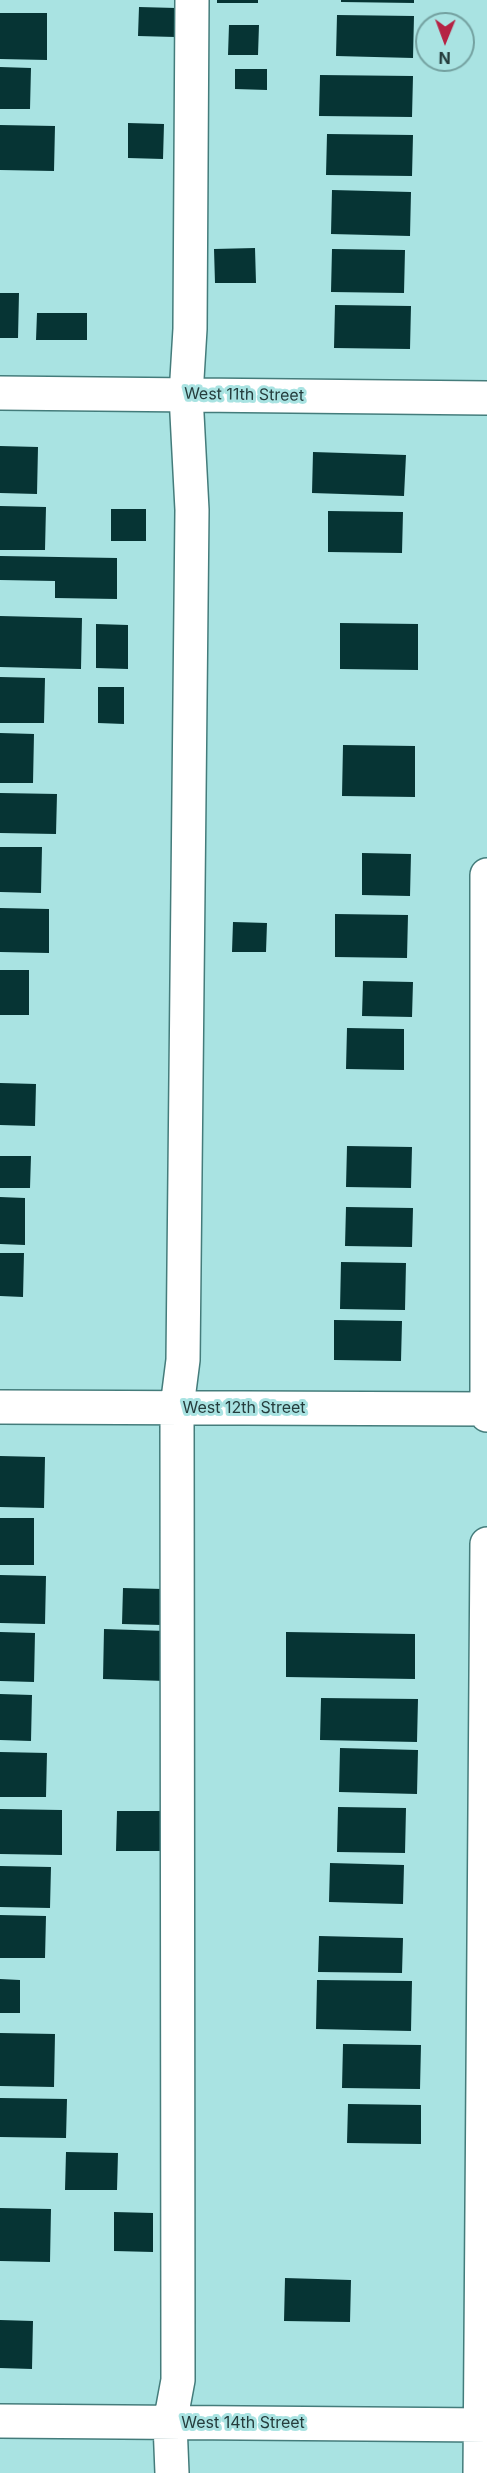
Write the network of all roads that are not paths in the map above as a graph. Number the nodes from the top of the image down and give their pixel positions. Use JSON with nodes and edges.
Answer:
{"nodes":[{"id":1,"x":192,"y":0,"type":"edge"},
{"id":2,"x":0,"y":393,"type":"edge"},
{"id":3,"x":186,"y":395,"type":"junction"},
{"id":4,"x":487,"y":398,"type":"edge"},
{"id":5,"x":487,"y":875,"type":"edge"},
{"id":6,"x":0,"y":1407,"type":"edge"},
{"id":7,"x":177,"y":1407,"type":"junction"},
{"id":8,"x":487,"y":1409,"type":"edge"},
{"id":9,"x":487,"y":1415,"type":"edge"},
{"id":10,"x":487,"y":1544,"type":"edge"},
{"id":11,"x":0,"y":2421,"type":"edge"},
{"id":12,"x":170,"y":2423,"type":"junction"},
{"id":13,"x":484,"y":2425,"type":"edge"},
{"id":14,"x":172,"y":2473,"type":"edge"},
{"id":15,"x":480,"y":2473,"type":"edge"}],
"edges":[{"from":1,"to":3,"type":"street"},
{"from":2,"to":3,"type":"street","name":"West 11th Street"},
{"from":3,"to":4,"type":"street","name":"West 11th Street"},
{"from":3,"to":7,"type":"street"},
{"from":5,"to":8,"type":"street"},
{"from":6,"to":7,"type":"street","name":"West 12th Street"},
{"from":7,"to":8,"type":"street","name":"West 12th Street"},
{"from":7,"to":12,"type":"street"},
{"from":8,"to":9,"type":"street"},
{"from":10,"to":13,"type":"street"},
{"from":11,"to":12,"type":"street","name":"West 14th Street"},
{"from":12,"to":13,"type":"street","name":"West 14th Street"},
{"from":12,"to":14,"type":"street"},
{"from":13,"to":15,"type":"street"}]}
